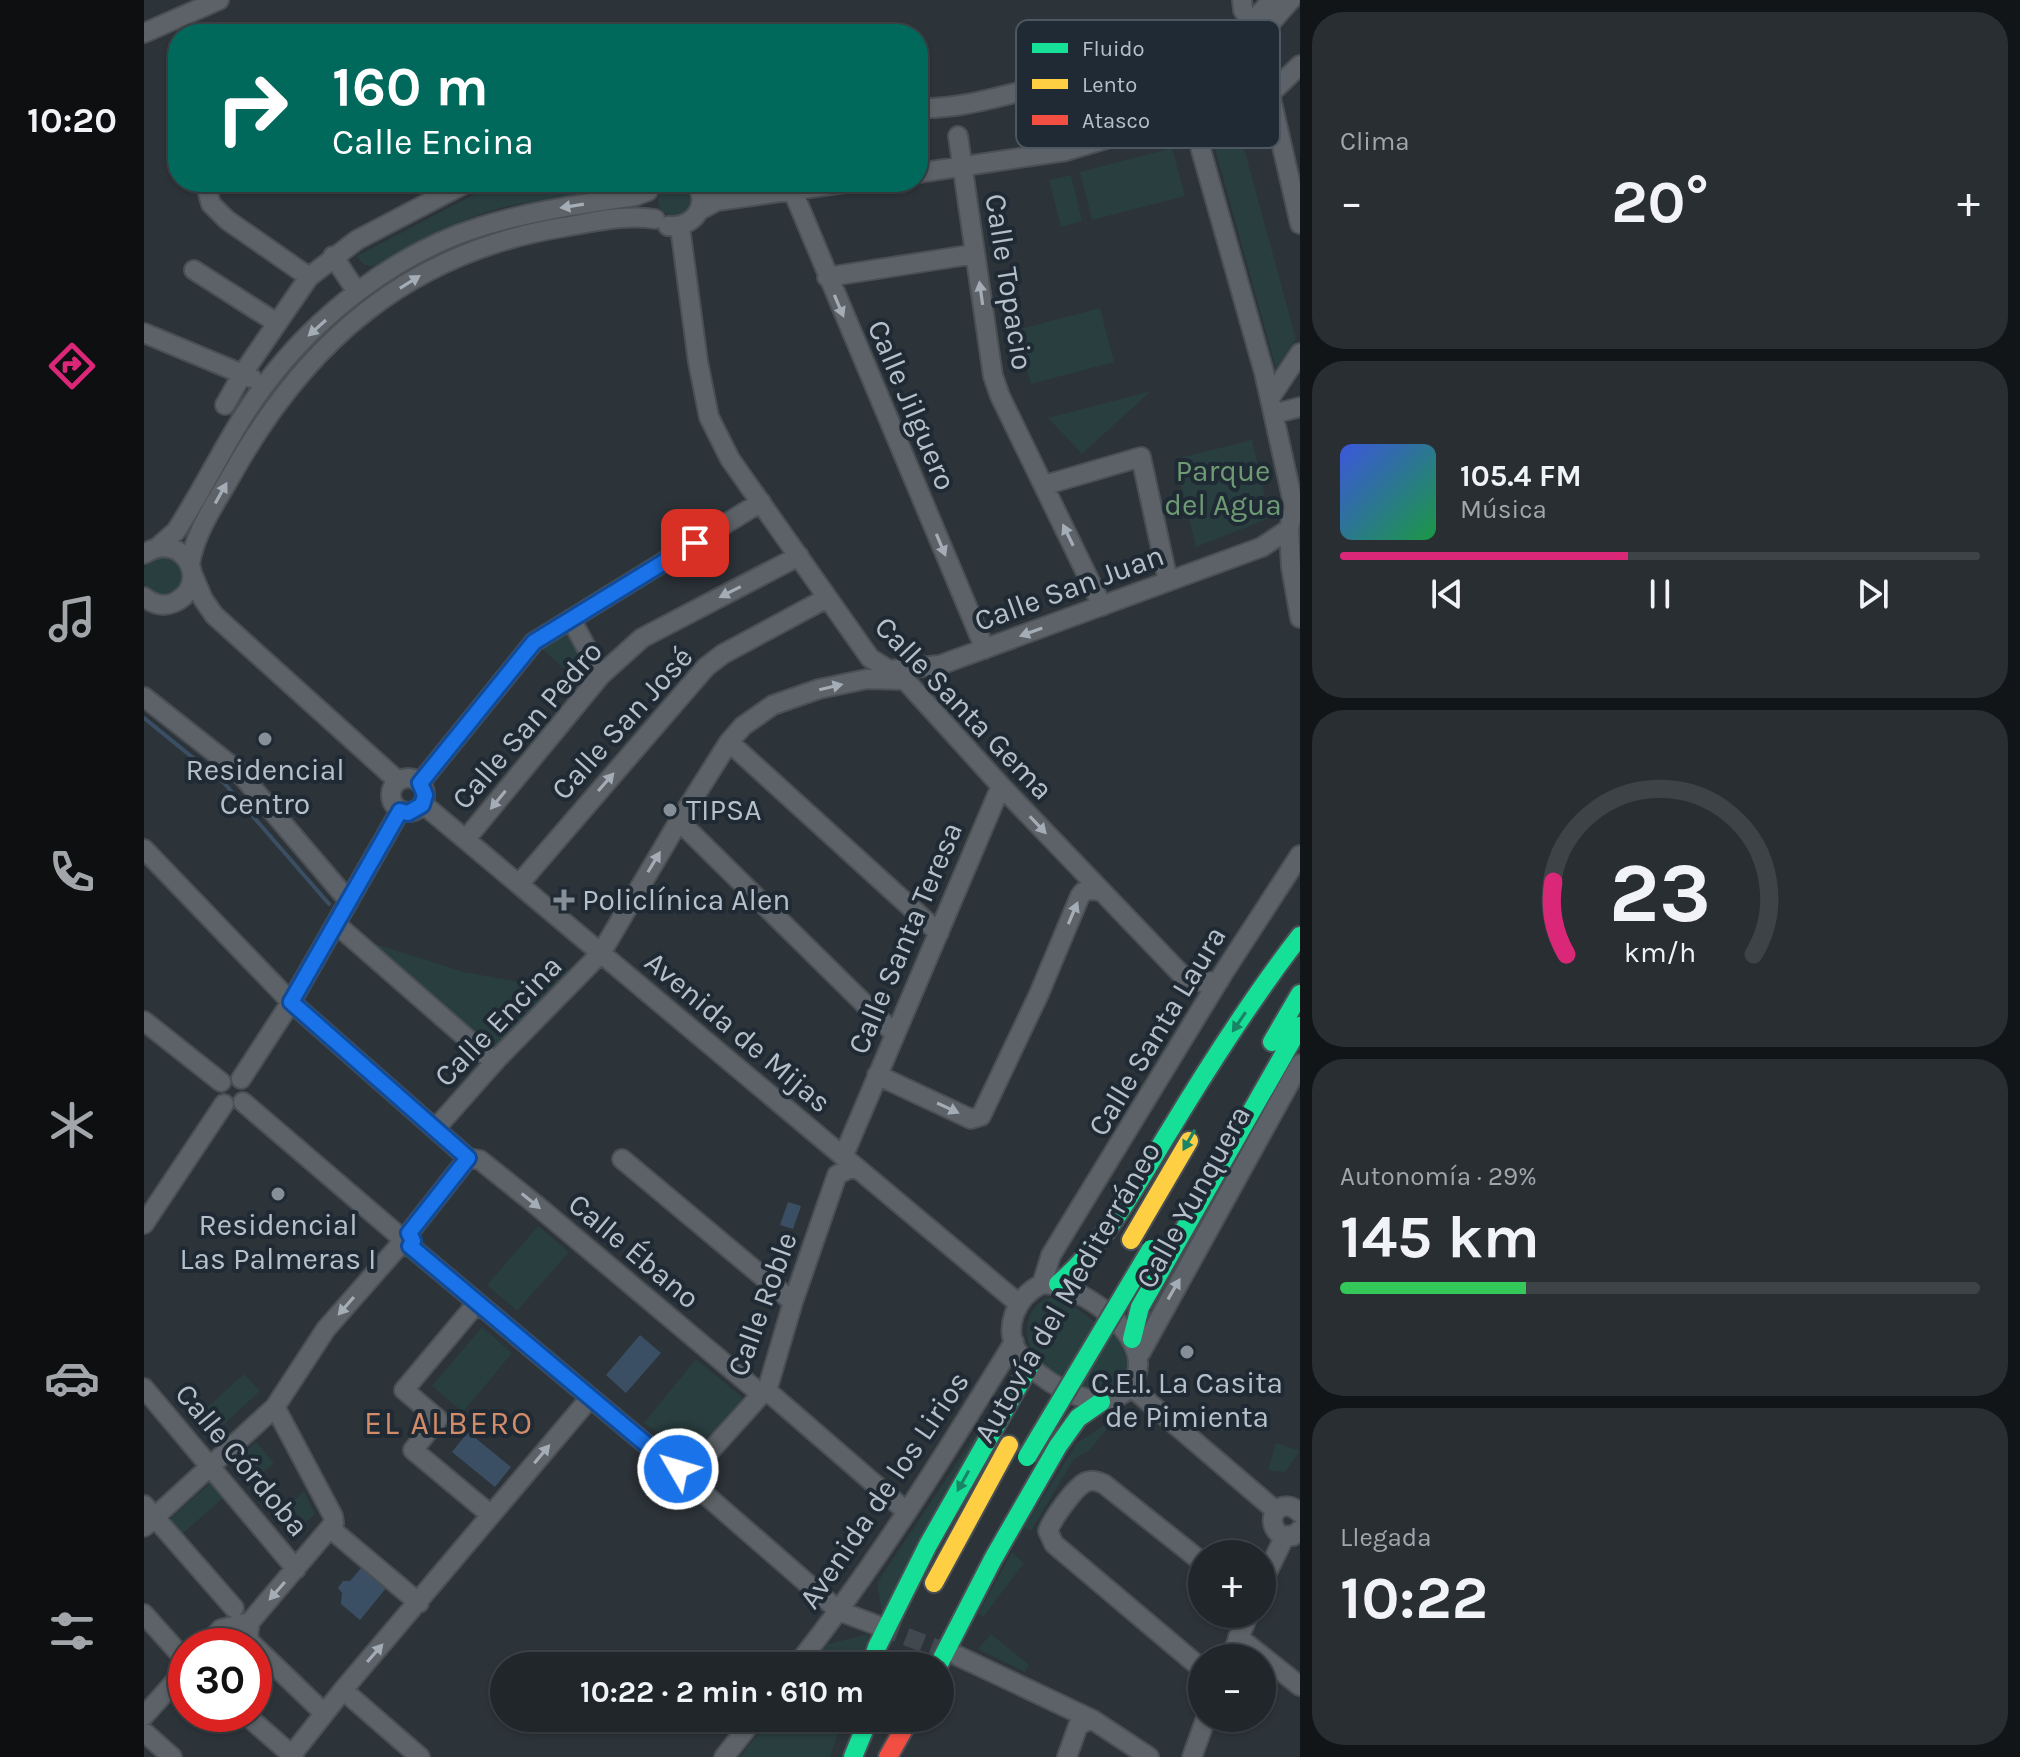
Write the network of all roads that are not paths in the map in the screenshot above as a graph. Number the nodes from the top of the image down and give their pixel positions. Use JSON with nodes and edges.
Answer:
{"nodes":[{"id":1,"x":219,"y":0,"type":"edge"},
{"id":2,"x":1242,"y":0,"type":"edge"},
{"id":3,"x":1272,"y":0,"type":"edge"},
{"id":4,"x":1291,"y":0,"type":"edge"},
{"id":5,"x":1249,"y":20,"type":"edge"},
{"id":6,"x":1255,"y":20,"type":"edge"},
{"id":7,"x":1273,"y":20,"type":"edge"},
{"id":8,"x":144,"y":33,"type":"edge"},
{"id":9,"x":1300,"y":65,"type":"edge"},
{"id":10,"x":1280,"y":84,"type":"edge"},
{"id":11,"x":1016,"y":93,"type":"edge"},
{"id":12,"x":928,"y":107,"type":"edge"},
{"id":13,"x":1280,"y":119,"type":"edge"},
{"id":14,"x":958,"y":136,"type":"dead end"},
{"id":15,"x":1025,"y":148,"type":"edge"},
{"id":16,"x":1076,"y":148,"type":"edge"},
{"id":17,"x":1201,"y":150,"type":"edge"},
{"id":18,"x":1292,"y":150,"type":"edge"},
{"id":19,"x":928,"y":161,"type":"edge"},
{"id":20,"x":961,"y":161,"type":"junction"},
{"id":21,"x":928,"y":170,"type":"edge"},
{"id":22,"x":208,"y":192,"type":"edge"},
{"id":23,"x":449,"y":192,"type":"edge"},
{"id":24,"x":641,"y":192,"type":"edge"},
{"id":25,"x":650,"y":192,"type":"edge"},
{"id":26,"x":700,"y":192,"type":"edge"},
{"id":27,"x":761,"y":192,"type":"edge"},
{"id":28,"x":793,"y":192,"type":"edge"},
{"id":29,"x":700,"y":210,"type":"junction"},
{"id":30,"x":655,"y":219,"type":"junction"},
{"id":31,"x":1300,"y":224,"type":"edge"},
{"id":32,"x":680,"y":227,"type":"junction"},
{"id":33,"x":975,"y":254,"type":"junction"},
{"id":34,"x":333,"y":256,"type":"junction"},
{"id":35,"x":194,"y":270,"type":"dead end"},
{"id":36,"x":309,"y":277,"type":"junction"},
{"id":37,"x":827,"y":277,"type":"junction"},
{"id":38,"x":357,"y":292,"type":"junction"},
{"id":39,"x":277,"y":323,"type":"junction"},
{"id":40,"x":144,"y":333,"type":"edge"},
{"id":41,"x":1300,"y":353,"type":"edge"},
{"id":42,"x":243,"y":373,"type":"junction"},
{"id":43,"x":265,"y":384,"type":"junction"},
{"id":44,"x":225,"y":405,"type":"dead end"},
{"id":45,"x":1272,"y":406,"type":"junction"},
{"id":46,"x":1300,"y":407,"type":"edge"},
{"id":47,"x":1045,"y":485,"type":"junction"},
{"id":48,"x":761,"y":502,"type":"junction"},
{"id":49,"x":1289,"y":529,"type":"junction"},
{"id":50,"x":1262,"y":547,"type":"junction"},
{"id":51,"x":150,"y":549,"type":"edge"},
{"id":52,"x":799,"y":556,"type":"junction"},
{"id":53,"x":1291,"y":567,"type":"junction"},
{"id":54,"x":191,"y":569,"type":"junction"},
{"id":55,"x":1168,"y":581,"type":"junction"},
{"id":56,"x":1297,"y":589,"type":"edge"},
{"id":57,"x":827,"y":598,"type":"junction"},
{"id":58,"x":153,"y":603,"type":"edge"},
{"id":59,"x":1102,"y":606,"type":"junction"},
{"id":60,"x":214,"y":615,"type":"junction"},
{"id":61,"x":1300,"y":618,"type":"edge"},
{"id":62,"x":571,"y":619,"type":"junction"},
{"id":63,"x":985,"y":649,"type":"junction"},
{"id":64,"x":940,"y":665,"type":"junction"},
{"id":65,"x":884,"y":673,"type":"junction"},
{"id":66,"x":601,"y":675,"type":"junction"},
{"id":67,"x":144,"y":697,"type":"edge"},
{"id":68,"x":930,"y":705,"type":"junction"},
{"id":69,"x":729,"y":742,"type":"junction"},
{"id":70,"x":398,"y":781,"type":"junction"},
{"id":71,"x":420,"y":783,"type":"junction"},
{"id":72,"x":1001,"y":786,"type":"junction"},
{"id":73,"x":423,"y":804,"type":"junction"},
{"id":74,"x":400,"y":811,"type":"junction"},
{"id":75,"x":679,"y":821,"type":"junction"},
{"id":76,"x":466,"y":839,"type":"junction"},
{"id":77,"x":144,"y":849,"type":"edge"},
{"id":78,"x":1300,"y":855,"type":"edge"},
{"id":79,"x":1294,"y":869,"type":"edge"},
{"id":80,"x":519,"y":884,"type":"junction"},
{"id":81,"x":1100,"y":891,"type":"junction"},
{"id":82,"x":348,"y":900,"type":"junction"},
{"id":83,"x":336,"y":924,"type":"junction"},
{"id":84,"x":939,"y":933,"type":"junction"},
{"id":85,"x":1300,"y":936,"type":"edge"},
{"id":86,"x":1300,"y":952,"type":"edge"},
{"id":87,"x":601,"y":953,"type":"junction"},
{"id":88,"x":1182,"y":975,"type":"junction"},
{"id":89,"x":1219,"y":981,"type":"junction"},
{"id":90,"x":1300,"y":994,"type":"edge"},
{"id":91,"x":291,"y":1002,"type":"junction"},
{"id":92,"x":1201,"y":1010,"type":"junction"},
{"id":93,"x":144,"y":1021,"type":"edge"},
{"id":94,"x":1300,"y":1026,"type":"edge"},
{"id":95,"x":895,"y":1034,"type":"junction"},
{"id":96,"x":1246,"y":1043,"type":"dead end"},
{"id":97,"x":494,"y":1062,"type":"junction"},
{"id":98,"x":1300,"y":1064,"type":"edge"},
{"id":99,"x":877,"y":1075,"type":"junction"},
{"id":100,"x":241,"y":1079,"type":"junction"},
{"id":101,"x":221,"y":1082,"type":"junction"},
{"id":102,"x":234,"y":1103,"type":"junction"},
{"id":103,"x":1200,"y":1122,"type":"dead end"},
{"id":104,"x":436,"y":1128,"type":"junction"},
{"id":105,"x":843,"y":1157,"type":"junction"},
{"id":106,"x":468,"y":1158,"type":"junction"},
{"id":107,"x":622,"y":1159,"type":"dead end"},
{"id":108,"x":859,"y":1170,"type":"junction"},
{"id":109,"x":1191,"y":1180,"type":"dead end"},
{"id":110,"x":1074,"y":1219,"type":"junction"},
{"id":111,"x":145,"y":1221,"type":"edge"},
{"id":112,"x":404,"y":1240,"type":"junction"},
{"id":113,"x":1155,"y":1242,"type":"dead end"},
{"id":114,"x":1101,"y":1243,"type":"junction"},
{"id":115,"x":1126,"y":1247,"type":"dead end"},
{"id":116,"x":1106,"y":1281,"type":"dead end"},
{"id":117,"x":1050,"y":1284,"type":"junction"},
{"id":118,"x":793,"y":1302,"type":"junction"},
{"id":119,"x":477,"y":1303,"type":"junction"},
{"id":120,"x":1018,"y":1303,"type":"junction"},
{"id":121,"x":1082,"y":1322,"type":"dead end"},
{"id":122,"x":1132,"y":1339,"type":"junction"},
{"id":123,"x":1014,"y":1342,"type":"junction"},
{"id":124,"x":1138,"y":1359,"type":"junction"},
{"id":125,"x":1058,"y":1363,"type":"dead end"},
{"id":126,"x":1030,"y":1365,"type":"junction"},
{"id":127,"x":1131,"y":1387,"type":"junction"},
{"id":128,"x":144,"y":1388,"type":"edge"},
{"id":129,"x":1041,"y":1391,"type":"dead end"},
{"id":130,"x":763,"y":1392,"type":"junction"},
{"id":131,"x":590,"y":1398,"type":"junction"},
{"id":132,"x":1101,"y":1402,"type":"junction"},
{"id":133,"x":1152,"y":1406,"type":"junction"},
{"id":134,"x":275,"y":1407,"type":"junction"},
{"id":135,"x":1013,"y":1439,"type":"dead end"},
{"id":136,"x":1024,"y":1464,"type":"dead end"},
{"id":137,"x":210,"y":1465,"type":"junction"},
{"id":138,"x":1041,"y":1475,"type":"junction"},
{"id":139,"x":685,"y":1477,"type":"junction"},
{"id":140,"x":1298,"y":1506,"type":"edge"},
{"id":141,"x":1276,"y":1511,"type":"junction"},
{"id":142,"x":907,"y":1512,"type":"junction"},
{"id":143,"x":491,"y":1515,"type":"junction"},
{"id":144,"x":148,"y":1516,"type":"edge"},
{"id":145,"x":331,"y":1529,"type":"junction"},
{"id":146,"x":1296,"y":1532,"type":"edge"},
{"id":147,"x":1188,"y":1551,"type":"edge"},
{"id":148,"x":1276,"y":1562,"type":"edge"},
{"id":149,"x":296,"y":1569,"type":"junction"},
{"id":150,"x":925,"y":1601,"type":"dead end"},
{"id":151,"x":419,"y":1603,"type":"junction"},
{"id":152,"x":234,"y":1608,"type":"dead end"},
{"id":153,"x":839,"y":1611,"type":"junction"},
{"id":154,"x":144,"y":1614,"type":"edge"},
{"id":155,"x":250,"y":1622,"type":"junction"},
{"id":156,"x":879,"y":1626,"type":"tunnel mouth"},
{"id":157,"x":225,"y":1628,"type":"edge"},
{"id":158,"x":1242,"y":1628,"type":"edge"},
{"id":159,"x":1238,"y":1637,"type":"junction"},
{"id":160,"x":168,"y":1641,"type":"edge"},
{"id":161,"x":1235,"y":1644,"type":"edge"},
{"id":162,"x":807,"y":1652,"type":"edge"},
{"id":163,"x":875,"y":1652,"type":"edge"},
{"id":164,"x":945,"y":1652,"type":"edge"},
{"id":165,"x":958,"y":1656,"type":"tunnel mouth"},
{"id":166,"x":1188,"y":1657,"type":"edge"},
{"id":167,"x":1300,"y":1686,"type":"edge"},
{"id":168,"x":168,"y":1689,"type":"edge"},
{"id":169,"x":343,"y":1690,"type":"junction"},
{"id":170,"x":324,"y":1713,"type":"junction"},
{"id":171,"x":144,"y":1716,"type":"edge"},
{"id":172,"x":1088,"y":1720,"type":"junction"},
{"id":173,"x":144,"y":1732,"type":"edge"},
{"id":174,"x":265,"y":1732,"type":"edge"},
{"id":175,"x":744,"y":1732,"type":"edge"},
{"id":176,"x":851,"y":1732,"type":"edge"},
{"id":177,"x":863,"y":1732,"type":"edge"},
{"id":178,"x":887,"y":1732,"type":"edge"},
{"id":179,"x":902,"y":1732,"type":"edge"},
{"id":180,"x":1201,"y":1732,"type":"edge"},
{"id":181,"x":1139,"y":1754,"type":"edge"},
{"id":182,"x":292,"y":1756,"type":"edge"},
{"id":183,"x":172,"y":1757,"type":"edge"},
{"id":184,"x":420,"y":1757,"type":"edge"},
{"id":185,"x":724,"y":1757,"type":"edge"},
{"id":186,"x":844,"y":1757,"type":"edge"},
{"id":187,"x":853,"y":1757,"type":"edge"},
{"id":188,"x":876,"y":1757,"type":"edge"},
{"id":189,"x":888,"y":1757,"type":"edge"},
{"id":190,"x":1067,"y":1757,"type":"edge"},
{"id":191,"x":1192,"y":1757,"type":"edge"}],
"edges":[{"from":1,"to":8,"type":"street"},
{"from":2,"to":5,"type":"street"},
{"from":3,"to":6,"type":"street"},
{"from":4,"to":7,"type":"street"},
{"from":9,"to":10,"type":"street"},
{"from":11,"to":12,"type":"street"},
{"from":13,"to":18,"type":"street"},
{"from":14,"to":20,"type":"street","name":"Calle Topacio"},
{"from":15,"to":20,"type":"street"},
{"from":16,"to":20,"type":"street"},
{"from":17,"to":45,"type":"street"},
{"from":18,"to":31,"type":"street"},
{"from":19,"to":20,"type":"street"},
{"from":20,"to":21,"type":"street"},
{"from":20,"to":33,"type":"street","name":"Calle Topacio"},
{"from":22,"to":36,"type":"street"},
{"from":23,"to":34,"type":"street"},
{"from":24,"to":38,"type":"street","one_way":true},
{"from":25,"to":30,"type":"street"},
{"from":26,"to":29,"type":"street"},
{"from":27,"to":29,"type":"street"},
{"from":28,"to":37,"type":"street","name":"Calle Jilguero"},
{"from":29,"to":32,"type":"street"},
{"from":30,"to":32,"type":"street"},
{"from":54,"to":30,"type":"street","one_way":true},
{"from":32,"to":48,"type":"street","name":"Calle Santa Gema"},
{"from":33,"to":37,"type":"street"},
{"from":47,"to":33,"type":"street","name":"Calle Topacio","one_way":true},
{"from":34,"to":36,"type":"street"},
{"from":34,"to":38,"type":"street"},
{"from":35,"to":39,"type":"street"},
{"from":36,"to":39,"type":"street"},
{"from":37,"to":63,"type":"street","name":"Calle Jilguero","one_way":true},
{"from":38,"to":43,"type":"street","one_way":true},
{"from":39,"to":42,"type":"street"},
{"from":40,"to":42,"type":"street"},
{"from":41,"to":45,"type":"street"},
{"from":42,"to":43,"type":"street"},
{"from":42,"to":44,"type":"street"},
{"from":43,"to":51,"type":"street"},
{"from":45,"to":46,"type":"street"},
{"from":45,"to":49,"type":"street"},
{"from":47,"to":55,"type":"street"},
{"from":59,"to":47,"type":"street","name":"Calle Topacio","one_way":true},
{"from":48,"to":52,"type":"street","name":"Calle Santa Gema"},
{"from":48,"to":62,"type":"street"},
{"from":49,"to":50,"type":"street","name":"Calle San Juan"},
{"from":49,"to":53,"type":"street"},
{"from":50,"to":53,"type":"street"},
{"from":50,"to":55,"type":"street","name":"Calle San Juan"},
{"from":51,"to":54,"type":"street"},
{"from":52,"to":57,"type":"street","name":"Calle Santa Gema"},
{"from":52,"to":66,"type":"street","name":"Calle San Pedro","one_way":true},
{"from":53,"to":56,"type":"street"},
{"from":54,"to":58,"type":"street"},
{"from":54,"to":60,"type":"street"},
{"from":55,"to":59,"type":"street","name":"Calle San Juan"},
{"from":56,"to":61,"type":"street"},
{"from":57,"to":65,"type":"street","name":"Calle Santa Gema"},
{"from":80,"to":57,"type":"street","name":"Calle San José","one_way":true},
{"from":58,"to":60,"type":"street"},
{"from":59,"to":63,"type":"street","name":"Calle San Juan","one_way":true},
{"from":60,"to":70,"type":"street"},
{"from":62,"to":66,"type":"street"},
{"from":62,"to":71,"type":"street"},
{"from":63,"to":64,"type":"street","name":"Calle San Juan"},
{"from":64,"to":65,"type":"street","name":"Calle San Juan"},
{"from":64,"to":68,"type":"street"},
{"from":65,"to":68,"type":"street","name":"Calle Santa Gema"},
{"from":69,"to":65,"type":"street","name":"Calle San Juan","one_way":true},
{"from":66,"to":76,"type":"street","name":"Calle San Pedro","one_way":true},
{"from":67,"to":82,"type":"street"},
{"from":68,"to":72,"type":"street","name":"Calle Santa Gema"},
{"from":69,"to":75,"type":"street","name":"Calle San Juan"},
{"from":69,"to":84,"type":"street"},
{"from":70,"to":71,"type":"street"},
{"from":70,"to":74,"type":"street"},
{"from":71,"to":73,"type":"street"},
{"from":72,"to":81,"type":"street","name":"Calle Santa Gema","one_way":true},
{"from":72,"to":84,"type":"street","name":"Calle Santa Teresa"},
{"from":73,"to":74,"type":"street"},
{"from":73,"to":76,"type":"street","name":"Avenida de Mijas"},
{"from":74,"to":82,"type":"street"},
{"from":87,"to":75,"type":"street","name":"Calle San Juan","one_way":true},
{"from":75,"to":95,"type":"street"},
{"from":76,"to":80,"type":"street","name":"Avenida de Mijas"},
{"from":77,"to":91,"type":"street","name":"Calle Ébano"},
{"from":78,"to":79,"type":"street","name":"Calle Santa Laura"},
{"from":79,"to":89,"type":"street","name":"Calle Santa Laura"},
{"from":80,"to":87,"type":"street","name":"Avenida de Mijas"},
{"from":81,"to":88,"type":"street","name":"Calle Santa Gema"},
{"from":99,"to":81,"type":"street","one_way":true},
{"from":82,"to":83,"type":"street"},
{"from":83,"to":91,"type":"street"},
{"from":83,"to":97,"type":"street"},
{"from":84,"to":95,"type":"street","name":"Calle Santa Teresa"},
{"from":85,"to":114,"type":"highway","one_way":true},
{"from":86,"to":96,"type":"highway"},
{"from":87,"to":97,"type":"street","name":"Calle Encina"},
{"from":87,"to":105,"type":"street","name":"Avenida de Mijas"},
{"from":88,"to":89,"type":"street"},
{"from":88,"to":92,"type":"street","name":"Calle Santa Gema"},
{"from":89,"to":92,"type":"street","name":"Calle Santa Laura"},
{"from":90,"to":109,"type":"highway","name":"Autovía del Mediterráneo"},
{"from":91,"to":100,"type":"street"},
{"from":91,"to":104,"type":"street","name":"Calle Ébano"},
{"from":92,"to":110,"type":"street","name":"Calle Santa Laura"},
{"from":93,"to":101,"type":"street"},
{"from":94,"to":122,"type":"highway"},
{"from":95,"to":99,"type":"street","name":"Calle Santa Teresa"},
{"from":97,"to":104,"type":"street","name":"Calle Encina"},
{"from":124,"to":98,"type":"street","name":"Calle Yunquera","one_way":true},
{"from":99,"to":105,"type":"street","name":"Calle Santa Teresa"},
{"from":100,"to":101,"type":"street"},
{"from":100,"to":102,"type":"street"},
{"from":101,"to":102,"type":"street"},
{"from":102,"to":111,"type":"street"},
{"from":102,"to":112,"type":"street"},
{"from":103,"to":115,"type":"highway","name":"Autovía del Mediterráneo","one_way":true},
{"from":104,"to":106,"type":"street","name":"Calle Ébano"},
{"from":105,"to":108,"type":"street","name":"Avenida de Mijas"},
{"from":106,"to":112,"type":"street"},
{"from":106,"to":130,"type":"street","name":"Calle Ébano","one_way":true},
{"from":107,"to":118,"type":"street"},
{"from":108,"to":118,"type":"street","name":"Calle Roble"},
{"from":108,"to":120,"type":"street","name":"Avenida de Mijas"},
{"from":110,"to":114,"type":"street"},
{"from":110,"to":117,"type":"street","name":"Calle Santa Laura"},
{"from":112,"to":119,"type":"street"},
{"from":112,"to":134,"type":"street","one_way":true},
{"from":113,"to":136,"type":"highway","name":"Autovía del Mediterráneo","bridge":true},
{"from":114,"to":117,"type":"highway"},
{"from":116,"to":121,"type":"highway","name":"Autovía del Mediterráneo"},
{"from":117,"to":120,"type":"street"},
{"from":117,"to":122,"type":"street"},
{"from":118,"to":130,"type":"street","name":"Calle Roble"},
{"from":119,"to":131,"type":"street"},
{"from":119,"to":143,"type":"street"},
{"from":120,"to":123,"type":"street"},
{"from":122,"to":124,"type":"street"},
{"from":123,"to":126,"type":"street"},
{"from":123,"to":142,"type":"street","name":"Avenida de los Lirios"},
{"from":124,"to":127,"type":"street"},
{"from":125,"to":129,"type":"highway","name":"Autovía del Mediterráneo"},
{"from":126,"to":132,"type":"street"},
{"from":126,"to":163,"type":"highway","one_way":true},
{"from":127,"to":132,"type":"street"},
{"from":127,"to":133,"type":"street"},
{"from":128,"to":137,"type":"street","name":"Calle Córdoba"},
{"from":130,"to":139,"type":"street","name":"Calle Roble"},
{"from":130,"to":142,"type":"street","name":"Calle Ébano"},
{"from":131,"to":139,"type":"street"},
{"from":143,"to":131,"type":"street","one_way":true},
{"from":132,"to":138,"type":"highway"},
{"from":133,"to":138,"type":"street"},
{"from":133,"to":141,"type":"street"},
{"from":134,"to":137,"type":"street"},
{"from":134,"to":145,"type":"street"},
{"from":135,"to":150,"type":"highway","name":"Autovía del Mediterráneo"},
{"from":137,"to":144,"type":"street"},
{"from":137,"to":149,"type":"street","name":"Calle Córdoba"},
{"from":138,"to":164,"type":"highway"},
{"from":139,"to":153,"type":"street"},
{"from":140,"to":141,"type":"street"},
{"from":141,"to":146,"type":"street"},
{"from":142,"to":153,"type":"street","name":"Avenida de los Lirios"},
{"from":143,"to":151,"type":"street"},
{"from":144,"to":152,"type":"street"},
{"from":145,"to":149,"type":"street"},
{"from":145,"to":151,"type":"street"},
{"from":146,"to":148,"type":"street"},
{"from":147,"to":166,"type":"street"},
{"from":149,"to":155,"type":"street","one_way":true},
{"from":169,"to":151,"type":"street","one_way":true},
{"from":153,"to":156,"type":"street"},
{"from":153,"to":162,"type":"street","name":"Avenida de los Lirios"},
{"from":154,"to":160,"type":"street"},
{"from":155,"to":157,"type":"street"},
{"from":155,"to":170,"type":"street"},
{"from":158,"to":159,"type":"street"},
{"from":159,"to":161,"type":"street"},
{"from":159,"to":167,"type":"street"},
{"from":165,"to":172,"type":"street"},
{"from":168,"to":171,"type":"street"},
{"from":169,"to":170,"type":"street"},
{"from":169,"to":184,"type":"street"},
{"from":170,"to":182,"type":"street"},
{"from":172,"to":181,"type":"street"},
{"from":172,"to":190,"type":"street"},
{"from":173,"to":183,"type":"street"},
{"from":174,"to":182,"type":"street"},
{"from":175,"to":185,"type":"street"},
{"from":176,"to":186,"type":"highway"},
{"from":177,"to":187,"type":"highway"},
{"from":178,"to":188,"type":"highway"},
{"from":179,"to":189,"type":"highway"},
{"from":180,"to":191,"type":"street"}]}
